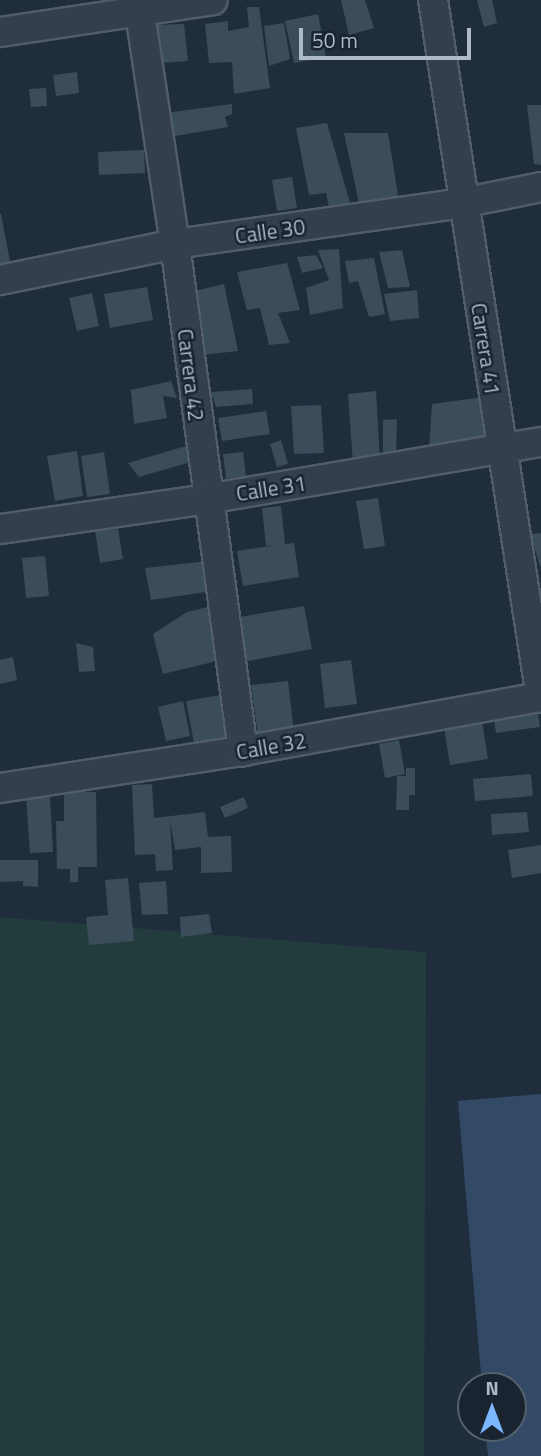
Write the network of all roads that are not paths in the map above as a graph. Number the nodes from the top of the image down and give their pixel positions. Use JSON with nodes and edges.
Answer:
{"nodes":[{"id":1,"x":213,"y":0,"type":"edge"},
{"id":2,"x":433,"y":0,"type":"edge"},
{"id":3,"x":139,"y":6,"type":"edge"},
{"id":4,"x":0,"y":32,"type":"edge"},
{"id":5,"x":541,"y":187,"type":"edge"},
{"id":6,"x":462,"y":203,"type":"junction"},
{"id":7,"x":175,"y":244,"type":"junction"},
{"id":8,"x":0,"y":280,"type":"edge"},
{"id":9,"x":541,"y":442,"type":"edge"},
{"id":10,"x":502,"y":450,"type":"junction"},
{"id":11,"x":207,"y":499,"type":"junction"},
{"id":12,"x":0,"y":530,"type":"edge"},
{"id":13,"x":541,"y":697,"type":"edge"},
{"id":14,"x":243,"y":751,"type":"junction"},
{"id":15,"x":0,"y":788,"type":"edge"}],
"edges":[{"from":1,"to":3,"type":"street"},
{"from":2,"to":6,"type":"street","name":"Carrera 41"},
{"from":3,"to":4,"type":"street"},
{"from":3,"to":7,"type":"street","name":"Carrera 42"},
{"from":5,"to":6,"type":"street","name":"Calle 30"},
{"from":6,"to":7,"type":"street","name":"Calle 30"},
{"from":6,"to":10,"type":"street","name":"Carrera 41"},
{"from":7,"to":8,"type":"street","name":"Calle 30"},
{"from":7,"to":11,"type":"street","name":"Carrera 42"},
{"from":9,"to":10,"type":"street","name":"Calle 31"},
{"from":10,"to":11,"type":"street","name":"Calle 31"},
{"from":10,"to":13,"type":"street","name":"Carrera 41"},
{"from":11,"to":12,"type":"street","name":"Calle 31"},
{"from":11,"to":14,"type":"street","name":"Carrera 42"},
{"from":13,"to":14,"type":"street","name":"Calle 32"},
{"from":14,"to":15,"type":"street","name":"Calle 32"}]}
